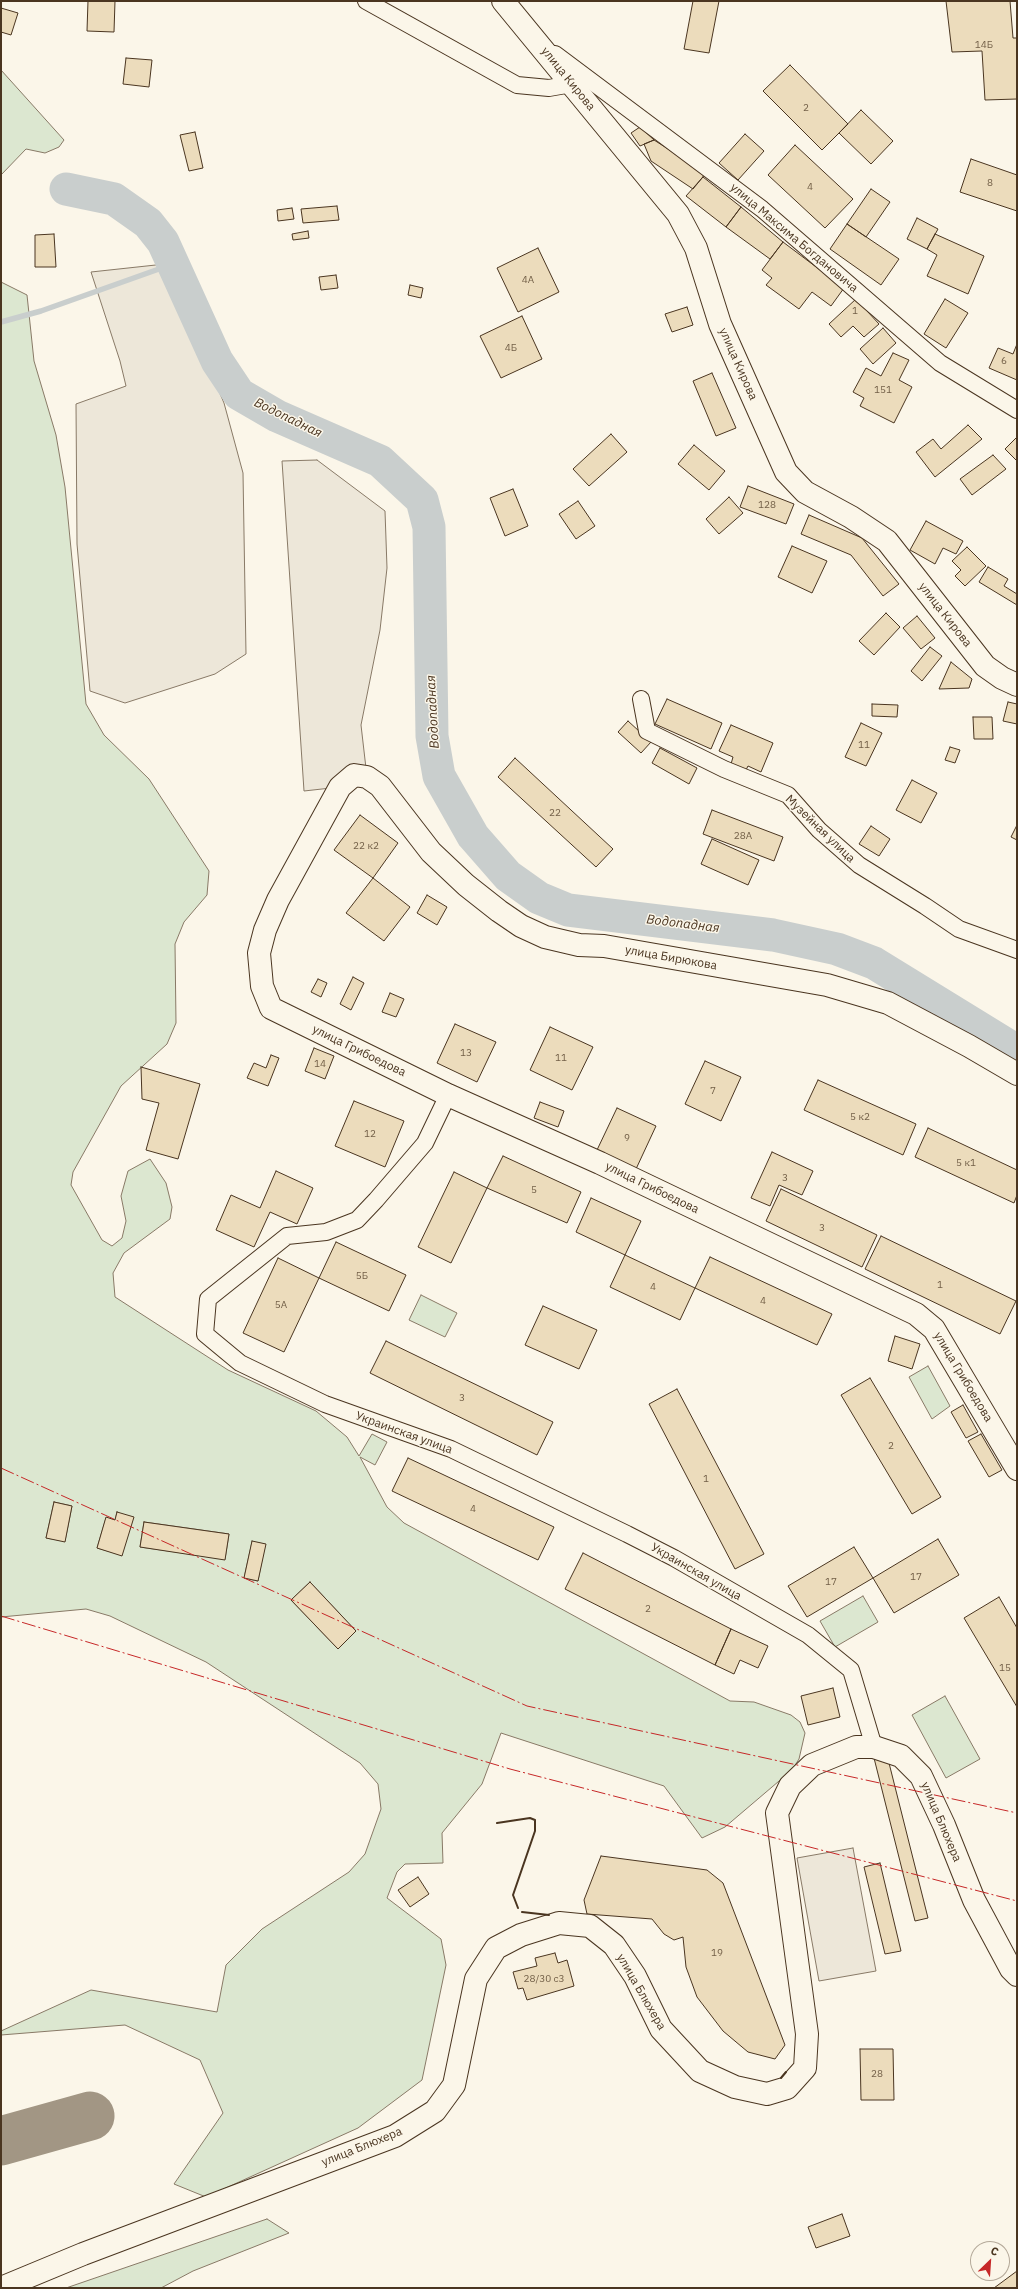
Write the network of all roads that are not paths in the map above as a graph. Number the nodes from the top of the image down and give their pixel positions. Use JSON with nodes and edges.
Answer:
{"nodes":[{"id":1,"x":366,"y":1,"type":"edge"},
{"id":2,"x":503,"y":1,"type":"edge"},
{"id":3,"x":513,"y":1,"type":"edge"},
{"id":4,"x":551,"y":51,"type":"junction"},
{"id":5,"x":569,"y":80,"type":"junction"},
{"id":6,"x":1017,"y":410,"type":"edge"},
{"id":7,"x":1017,"y":685,"type":"edge"},
{"id":8,"x":641,"y":699,"type":"dead end"},
{"id":9,"x":367,"y":777,"type":"joint"},
{"id":10,"x":1017,"y":950,"type":"edge"},
{"id":11,"x":1017,"y":1074,"type":"edge"},
{"id":12,"x":448,"y":1095,"type":"junction"},
{"id":13,"x":1017,"y":1469,"type":"edge"},
{"id":14,"x":874,"y":1747,"type":"junction"},
{"id":15,"x":1017,"y":1975,"type":"edge"},
{"id":16,"x":1,"y":2288,"type":"edge"}],
"edges":[{"from":1,"to":5,"type":"street"},
{"from":2,"to":5,"type":"main road","name":"улица Кирова"},
{"from":3,"to":4,"type":"main road"},
{"from":4,"to":5,"type":"main road"},
{"from":4,"to":6,"type":"street","name":"улица Максима Богдановича"},
{"from":5,"to":7,"type":"main road","name":"улица Кирова"},
{"from":8,"to":10,"type":"street","name":"Музейная улица"},
{"from":9,"to":11,"type":"main road","name":"улица Бирюкова"},
{"from":9,"to":12,"type":"main road","name":"улица Грибоедова"},
{"from":12,"to":13,"type":"main road","name":"улица Грибоедова"},
{"from":12,"to":14,"type":"street","name":"Украинская улица"},
{"from":14,"to":15,"type":"main road","name":"улица Блюхера"},
{"from":14,"to":16,"type":"main road","name":"улица Блюхера"}]}
